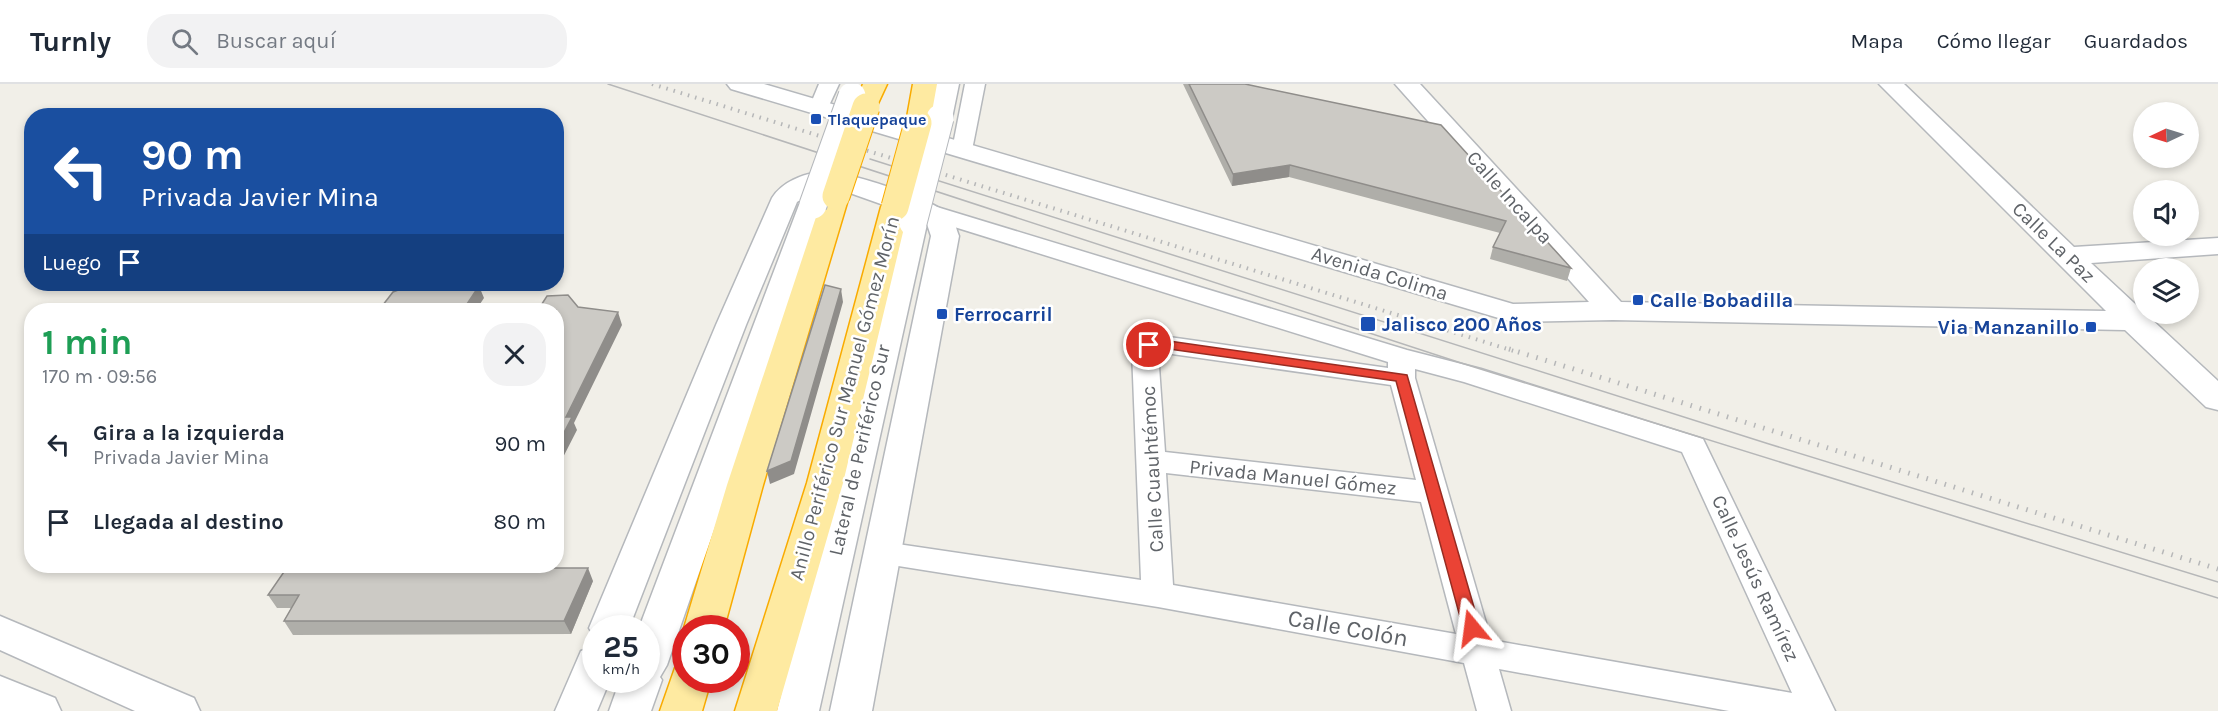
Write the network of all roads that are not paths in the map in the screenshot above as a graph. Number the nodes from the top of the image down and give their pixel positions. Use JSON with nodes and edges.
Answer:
{"nodes":[{"id":1,"x":739,"y":84,"type":"edge"},
{"id":2,"x":829,"y":84,"type":"edge"},
{"id":3,"x":875,"y":84,"type":"edge"},
{"id":4,"x":925,"y":84,"type":"edge"},
{"id":5,"x":947,"y":84,"type":"edge"},
{"id":6,"x":975,"y":84,"type":"edge"},
{"id":7,"x":1407,"y":84,"type":"edge"},
{"id":8,"x":1891,"y":84,"type":"edge"},
{"id":9,"x":858,"y":96,"type":"edge"},
{"id":10,"x":819,"y":108,"type":"junction"},
{"id":11,"x":929,"y":120,"type":"junction"},
{"id":12,"x":962,"y":150,"type":"junction"},
{"id":13,"x":824,"y":201,"type":"junction"},
{"id":14,"x":911,"y":214,"type":"junction"},
{"id":15,"x":2218,"y":246,"type":"edge"},
{"id":16,"x":2070,"y":256,"type":"junction"},
{"id":17,"x":1613,"y":311,"type":"junction"},
{"id":18,"x":2133,"y":321,"type":"joint"},
{"id":19,"x":2136,"y":324,"type":"edge"},
{"id":20,"x":1401,"y":367,"type":"junction"},
{"id":21,"x":2218,"y":399,"type":"edge"},
{"id":22,"x":1152,"y":460,"type":"junction"},
{"id":23,"x":1434,"y":493,"type":"junction"},
{"id":24,"x":884,"y":554,"type":"junction"},
{"id":25,"x":1158,"y":595,"type":"junction"},
{"id":26,"x":614,"y":615,"type":"edge"},
{"id":27,"x":708,"y":615,"type":"edge"},
{"id":28,"x":660,"y":629,"type":"edge"},
{"id":29,"x":0,"y":632,"type":"edge"},
{"id":30,"x":1478,"y":650,"type":"junction"},
{"id":31,"x":584,"y":693,"type":"edge"},
{"id":32,"x":636,"y":693,"type":"edge"},
{"id":33,"x":686,"y":693,"type":"edge"},
{"id":34,"x":0,"y":694,"type":"edge"},
{"id":35,"x":40,"y":711,"type":"edge"},
{"id":36,"x":179,"y":711,"type":"edge"},
{"id":37,"x":576,"y":711,"type":"edge"},
{"id":38,"x":630,"y":711,"type":"edge"},
{"id":39,"x":681,"y":711,"type":"edge"},
{"id":40,"x":756,"y":711,"type":"edge"},
{"id":41,"x":798,"y":711,"type":"edge"},
{"id":42,"x":851,"y":711,"type":"edge"},
{"id":43,"x":1494,"y":711,"type":"edge"},
{"id":44,"x":1812,"y":711,"type":"edge"},
{"id":45,"x":1818,"y":711,"type":"edge"}],
"edges":[{"from":1,"to":10,"type":"street"},
{"from":2,"to":10,"type":"street"},
{"from":3,"to":9,"type":"highway"},
{"from":4,"to":11,"type":"highway"},
{"from":5,"to":11,"type":"street","name":"Lateral de Periférico Sur"},
{"from":6,"to":12,"type":"street"},
{"from":7,"to":17,"type":"street","name":"Calle Incalpa"},
{"from":8,"to":16,"type":"street","name":"Calle La Paz"},
{"from":9,"to":13,"type":"highway","bridge":true},
{"from":10,"to":12,"type":"street","name":"Avenida Colima"},
{"from":11,"to":14,"type":"street","name":"Lateral de Periférico Sur","bridge":true},
{"from":12,"to":17,"type":"street","name":"Avenida Colima"},
{"from":13,"to":27,"type":"highway"},
{"from":13,"to":28,"type":"street"},
{"from":14,"to":20,"type":"street"},
{"from":14,"to":24,"type":"street"},
{"from":14,"to":26,"type":"street"},
{"from":14,"to":40,"type":"highway","name":"Anillo Periférico Sur Manuel Gómez Morín"},
{"from":14,"to":41,"type":"street","name":"Lateral de Periférico Sur"},
{"from":15,"to":16,"type":"street"},
{"from":16,"to":18,"type":"street","name":"Calle La Paz"},
{"from":17,"to":18,"type":"street","name":"Avenida Colima"},
{"from":19,"to":21,"type":"street","name":"Calle La Paz"},
{"from":20,"to":22,"type":"street","name":"Calle Cuauhtémoc"},
{"from":20,"to":23,"type":"street"},
{"from":20,"to":45,"type":"street","name":"Calle Jesús Ramírez"},
{"from":22,"to":23,"type":"street","name":"Privada Manuel Gómez"},
{"from":22,"to":25,"type":"street","name":"Calle Cuauhtémoc"},
{"from":23,"to":30,"type":"street"},
{"from":24,"to":25,"type":"street","name":"Calle Colón"},
{"from":24,"to":42,"type":"street"},
{"from":25,"to":30,"type":"street","name":"Calle Colón"},
{"from":29,"to":36,"type":"street"},
{"from":30,"to":43,"type":"street"},
{"from":30,"to":44,"type":"street","name":"Calle Colón"},
{"from":31,"to":37,"type":"street"},
{"from":32,"to":38,"type":"street"},
{"from":33,"to":39,"type":"highway"},
{"from":34,"to":35,"type":"street"}]}
